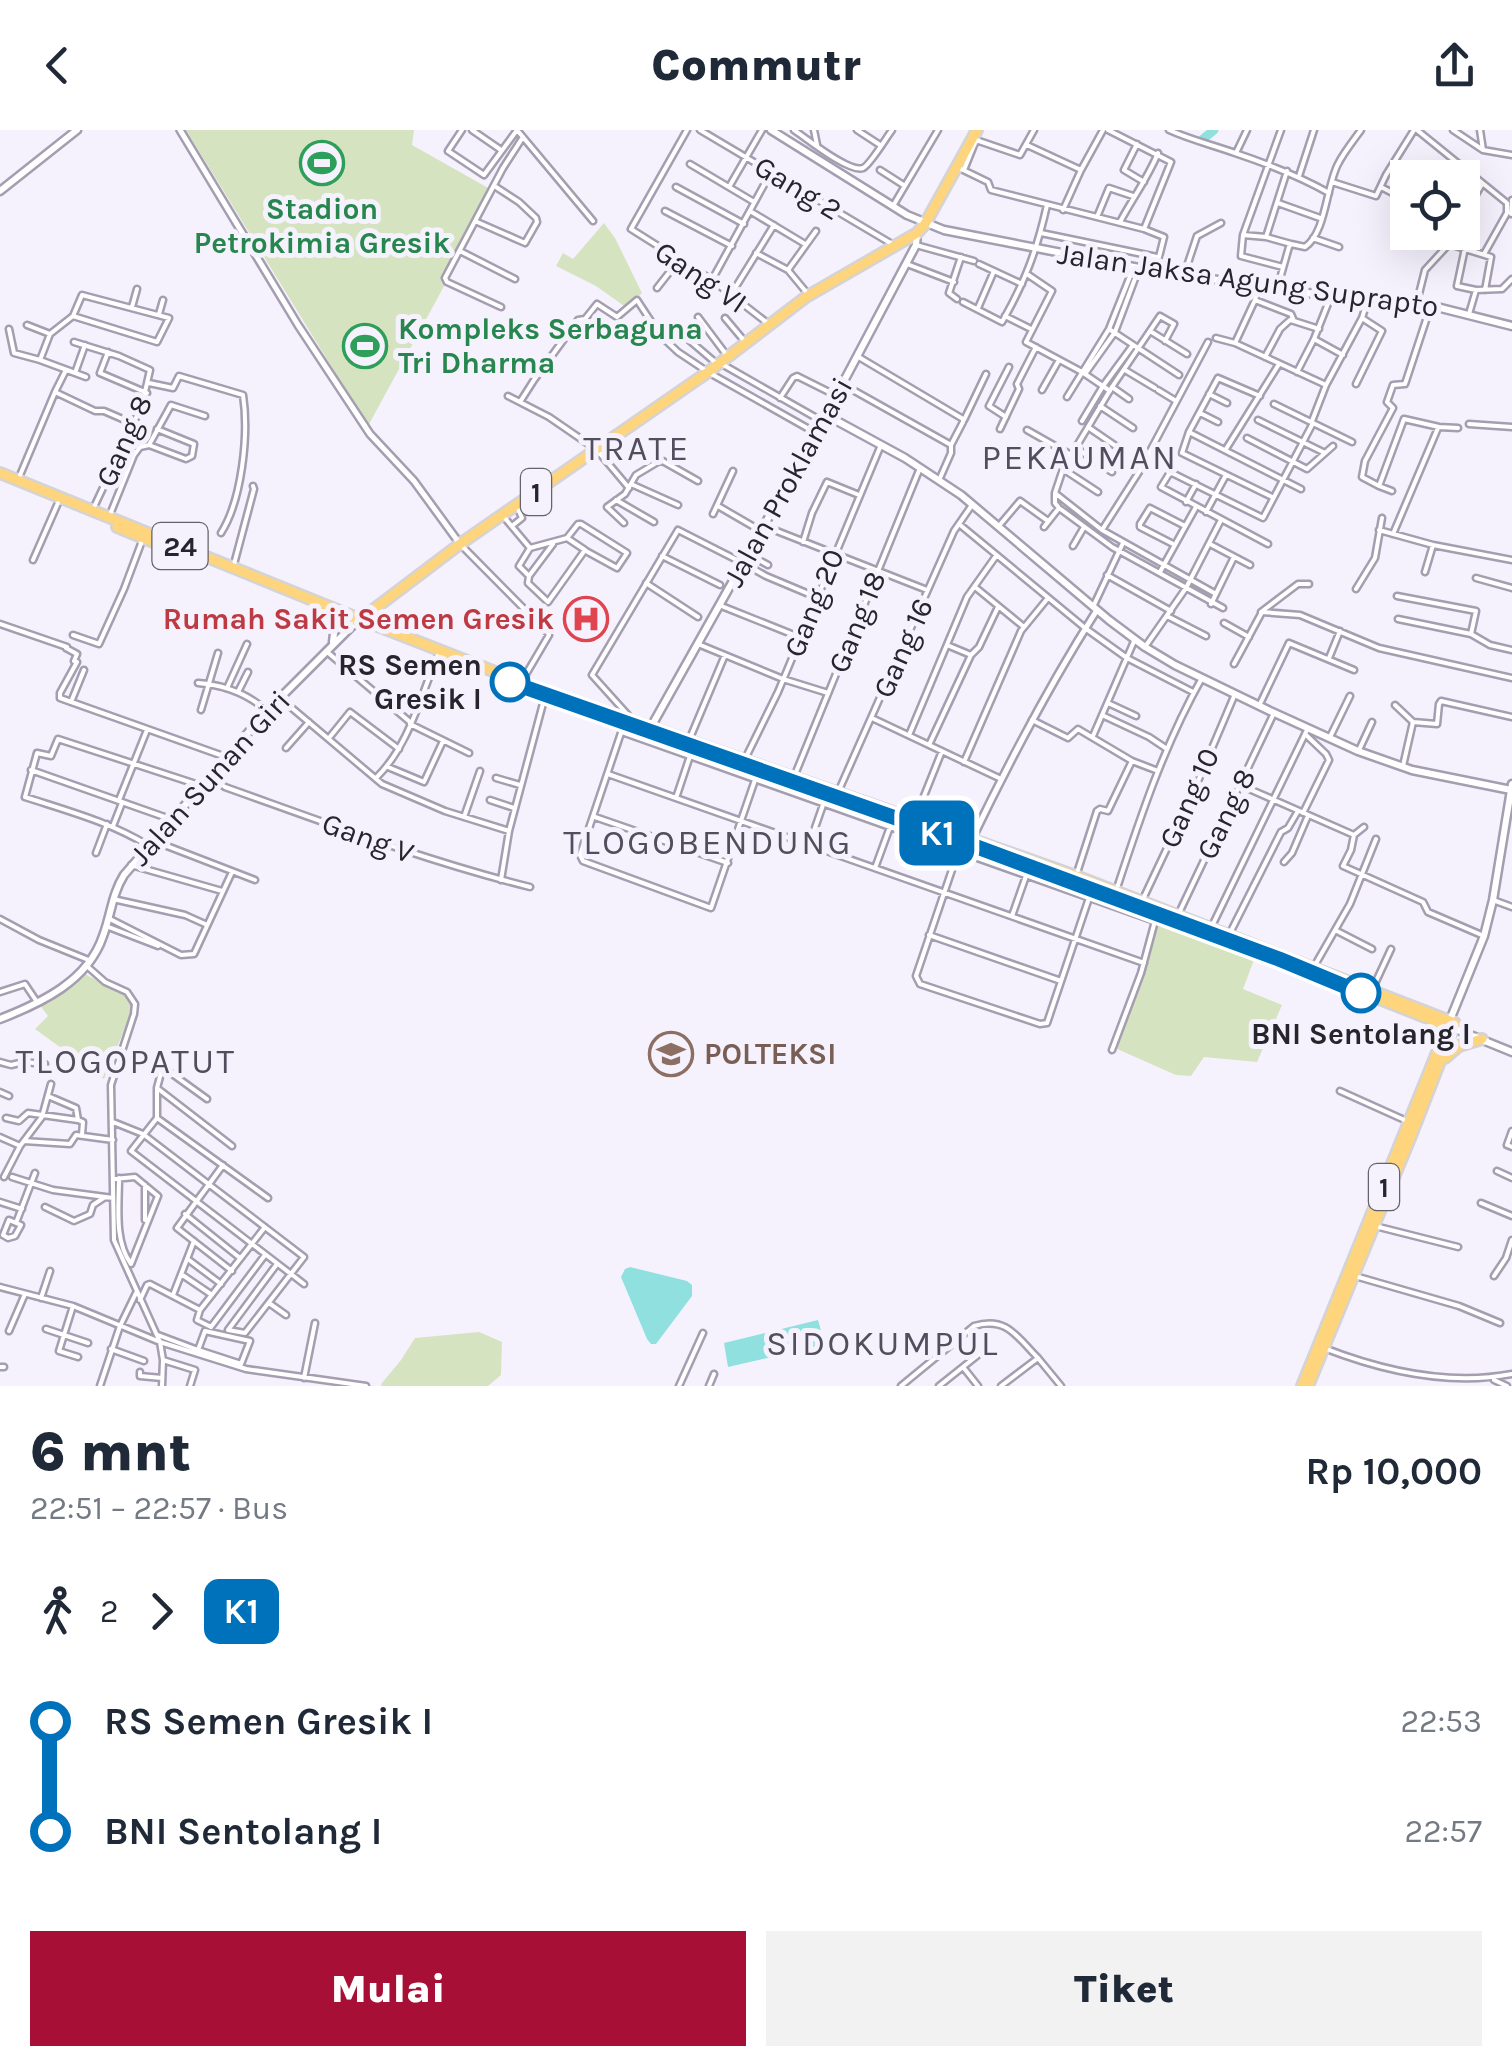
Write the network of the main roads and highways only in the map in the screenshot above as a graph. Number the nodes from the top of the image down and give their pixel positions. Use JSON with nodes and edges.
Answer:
{"nodes":[{"id":1,"x":77,"y":130,"type":"edge"},
{"id":2,"x":771,"y":130,"type":"edge"},
{"id":3,"x":977,"y":130,"type":"edge"},
{"id":4,"x":0,"y":190,"type":"edge"},
{"id":5,"x":924,"y":224,"type":"junction"},
{"id":6,"x":917,"y":233,"type":"junction"},
{"id":7,"x":1512,"y":326,"type":"edge"},
{"id":8,"x":825,"y":418,"type":"junction"},
{"id":9,"x":0,"y":476,"type":"edge"},
{"id":10,"x":108,"y":520,"type":"junction"},
{"id":11,"x":328,"y":613,"type":"junction"},
{"id":12,"x":357,"y":621,"type":"junction"},
{"id":13,"x":333,"y":643,"type":"junction"},
{"id":14,"x":497,"y":675,"type":"junction"},
{"id":15,"x":627,"y":726,"type":"junction"},
{"id":16,"x":650,"y":728,"type":"junction"},
{"id":17,"x":1511,"y":787,"type":"edge"},
{"id":18,"x":939,"y":830,"type":"junction"},
{"id":19,"x":950,"y":834,"type":"junction"},
{"id":20,"x":0,"y":1020,"type":"edge"},
{"id":21,"x":1453,"y":1025,"type":"junction"},
{"id":22,"x":1482,"y":1039,"type":"junction"},
{"id":23,"x":1512,"y":1052,"type":"edge"},
{"id":24,"x":1442,"y":1060,"type":"junction"},
{"id":25,"x":1336,"y":1311,"type":"junction"},
{"id":26,"x":1305,"y":1386,"type":"edge"}],
"edges":[{"from":1,"to":4,"type":"main road"},
{"from":2,"to":5,"type":"main road","name":"Jalan Jaksa Agung Suprapto"},
{"from":3,"to":5,"type":"highway","number":"1"},
{"from":5,"to":6,"type":"highway","number":"1"},
{"from":5,"to":7,"type":"main road","name":"Jalan Jaksa Agung Suprapto"},
{"from":6,"to":8,"type":"main road","name":"Jalan Proklamasi"},
{"from":6,"to":12,"type":"highway","number":"1"},
{"from":8,"to":16,"type":"main road","name":"Jalan Proklamasi"},
{"from":8,"to":17,"type":"main road"},
{"from":9,"to":10,"type":"highway","number":"24"},
{"from":9,"to":10,"type":"highway","number":"24"},
{"from":10,"to":11,"type":"highway","number":"24"},
{"from":10,"to":12,"type":"highway","number":"24"},
{"from":11,"to":12,"type":"highway","number":"24"},
{"from":11,"to":13,"type":"main road"},
{"from":12,"to":13,"type":"main road","name":"Jalan Sunan Giri"},
{"from":12,"to":14,"type":"highway"},
{"from":12,"to":14,"type":"highway"},
{"from":13,"to":20,"type":"main road","name":"Jalan Sunan Giri"},
{"from":14,"to":15,"type":"highway"},
{"from":14,"to":15,"type":"highway"},
{"from":15,"to":16,"type":"highway"},
{"from":15,"to":18,"type":"highway"},
{"from":16,"to":18,"type":"highway"},
{"from":17,"to":21,"type":"main road"},
{"from":18,"to":19,"type":"highway"},
{"from":19,"to":21,"type":"highway"},
{"from":19,"to":21,"type":"highway"},
{"from":21,"to":22,"type":"main road"},
{"from":21,"to":24,"type":"highway","number":"1"},
{"from":21,"to":25,"type":"highway","number":"1"},
{"from":22,"to":23,"type":"main road"},
{"from":22,"to":24,"type":"highway"},
{"from":24,"to":25,"type":"highway","number":"1"},
{"from":25,"to":26,"type":"highway","number":"1"}]}
